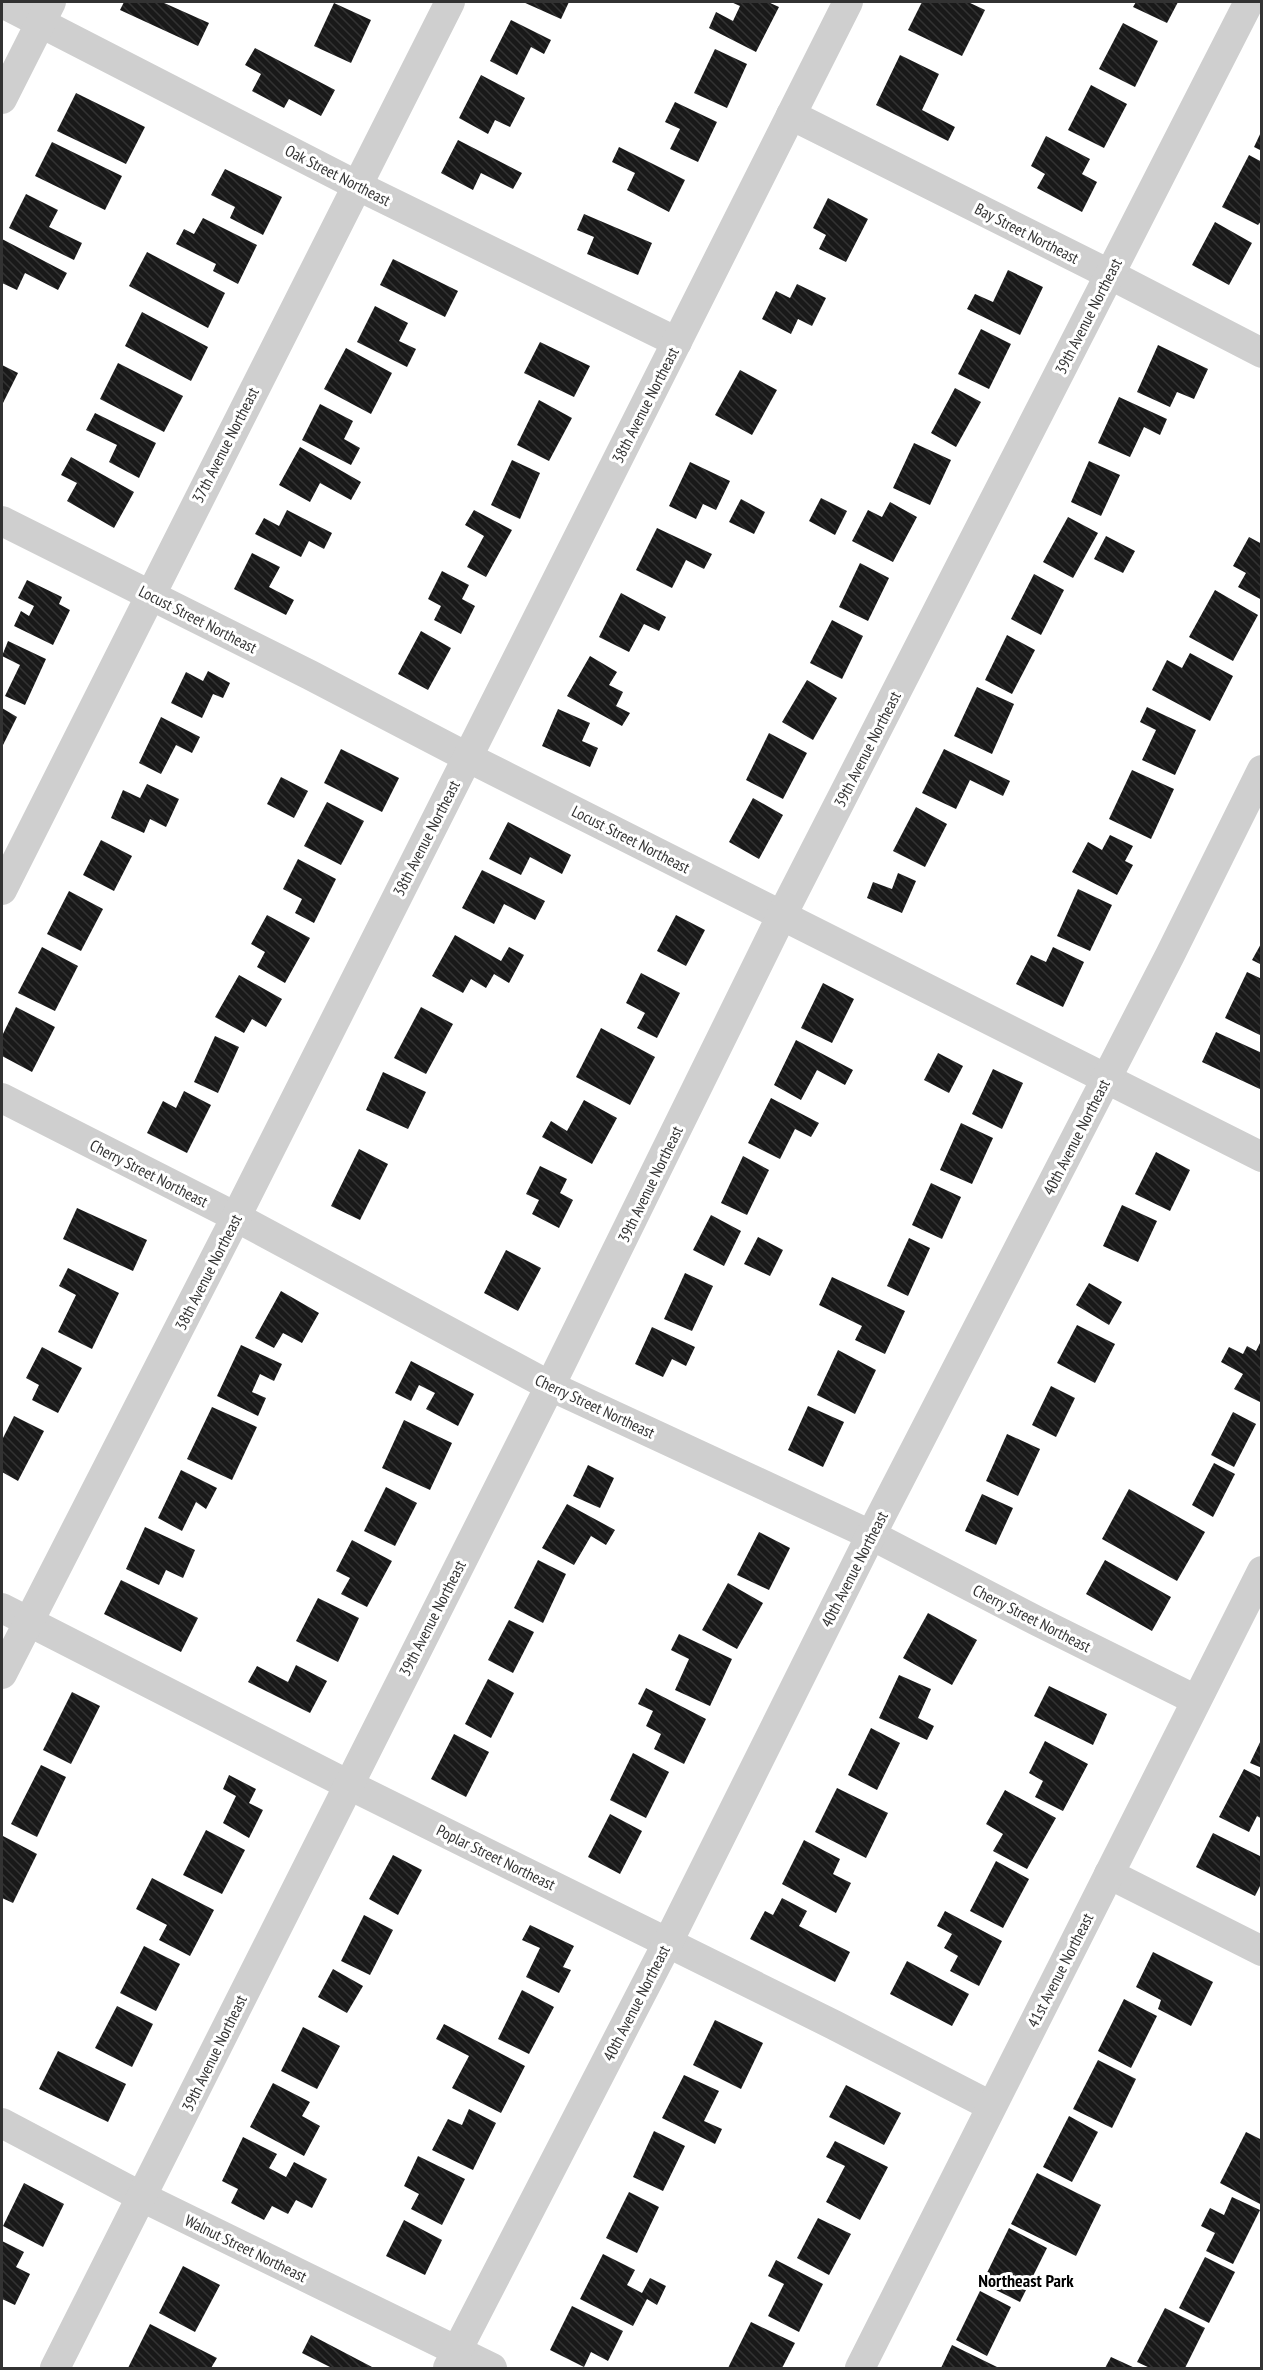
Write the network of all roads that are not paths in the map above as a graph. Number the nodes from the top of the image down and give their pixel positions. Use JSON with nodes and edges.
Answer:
{"nodes":[{"id":1,"x":450,"y":2,"type":"edge"},
{"id":2,"x":848,"y":2,"type":"edge"},
{"id":3,"x":1249,"y":2,"type":"edge"},
{"id":4,"x":2,"y":3,"type":"edge"},
{"id":5,"x":46,"y":12,"type":"edge"},
{"id":6,"x":2,"y":99,"type":"edge"},
{"id":7,"x":791,"y":115,"type":"junction"},
{"id":8,"x":358,"y":186,"type":"junction"},
{"id":9,"x":1110,"y":274,"type":"junction"},
{"id":10,"x":677,"y":342,"type":"junction"},
{"id":11,"x":1262,"y":354,"type":"edge"},
{"id":12,"x":2,"y":521,"type":"edge"},
{"id":13,"x":149,"y":594,"type":"junction"},
{"id":14,"x":467,"y":757,"type":"junction"},
{"id":15,"x":1262,"y":770,"type":"edge"},
{"id":16,"x":2,"y":890,"type":"edge"},
{"id":17,"x":782,"y":915,"type":"junction"},
{"id":18,"x":1107,"y":1078,"type":"junction"},
{"id":19,"x":2,"y":1098,"type":"edge"},
{"id":20,"x":1262,"y":1156,"type":"edge"},
{"id":21,"x":236,"y":1217,"type":"junction"},
{"id":22,"x":550,"y":1386,"type":"junction"},
{"id":23,"x":871,"y":1535,"type":"junction"},
{"id":24,"x":1262,"y":1571,"type":"edge"},
{"id":25,"x":2,"y":1608,"type":"edge"},
{"id":26,"x":28,"y":1622,"type":"junction"},
{"id":27,"x":2,"y":1674,"type":"edge"},
{"id":28,"x":1196,"y":1700,"type":"junction"},
{"id":29,"x":347,"y":1784,"type":"junction"},
{"id":30,"x":1109,"y":1874,"type":"junction"},
{"id":31,"x":668,"y":1942,"type":"junction"},
{"id":32,"x":1262,"y":1951,"type":"edge"},
{"id":33,"x":991,"y":2106,"type":"junction"},
{"id":34,"x":2,"y":2123,"type":"edge"},
{"id":35,"x":142,"y":2197,"type":"junction"},
{"id":36,"x":453,"y":2360,"type":"edge"},
{"id":37,"x":55,"y":2368,"type":"edge"},
{"id":38,"x":492,"y":2368,"type":"edge"},
{"id":39,"x":860,"y":2368,"type":"edge"}],
"edges":[{"from":1,"to":8,"type":"street","name":"37th Avenue Northeast"},
{"from":2,"to":7,"type":"street","name":"38th Avenue Northeast"},
{"from":3,"to":9,"type":"street","name":"39th Avenue Northeast"},
{"from":4,"to":5,"type":"street","name":"Oak Street Northeast"},
{"from":5,"to":6,"type":"street"},
{"from":5,"to":8,"type":"street","name":"Oak Street Northeast"},
{"from":7,"to":9,"type":"street","name":"Bay Street Northeast"},
{"from":7,"to":10,"type":"street","name":"38th Avenue Northeast"},
{"from":8,"to":10,"type":"street","name":"Oak Street Northeast"},
{"from":8,"to":13,"type":"street","name":"37th Avenue Northeast"},
{"from":9,"to":11,"type":"street","name":"Bay Street Northeast"},
{"from":9,"to":17,"type":"street","name":"39th Avenue Northeast"},
{"from":10,"to":14,"type":"street","name":"38th Avenue Northeast"},
{"from":12,"to":13,"type":"street","name":"Locust Street Northeast"},
{"from":13,"to":14,"type":"street","name":"Locust Street Northeast"},
{"from":13,"to":16,"type":"street","name":"37th Avenue Northeast"},
{"from":14,"to":17,"type":"street","name":"Locust Street Northeast"},
{"from":14,"to":21,"type":"street","name":"38th Avenue Northeast"},
{"from":15,"to":18,"type":"street","name":"40th Avenue Northeast"},
{"from":17,"to":18,"type":"street","name":"Locust Street Northeast"},
{"from":17,"to":22,"type":"street","name":"39th Avenue Northeast"},
{"from":18,"to":20,"type":"street","name":"Locust Street Northeast"},
{"from":18,"to":23,"type":"street","name":"40th Avenue Northeast"},
{"from":19,"to":21,"type":"street","name":"Cherry Street Northeast"},
{"from":21,"to":22,"type":"street","name":"Cherry Street Northeast"},
{"from":21,"to":26,"type":"street","name":"38th Avenue Northeast"},
{"from":22,"to":23,"type":"street","name":"Cherry Street Northeast"},
{"from":22,"to":29,"type":"street","name":"39th Avenue Northeast"},
{"from":23,"to":28,"type":"street","name":"Cherry Street Northeast"},
{"from":23,"to":31,"type":"street","name":"40th Avenue Northeast"},
{"from":24,"to":28,"type":"street","name":"41st Avenue Northeast"},
{"from":25,"to":26,"type":"street","name":"Poplar Street Northeast"},
{"from":26,"to":27,"type":"street","name":"38th Avenue Northeast"},
{"from":26,"to":29,"type":"street","name":"Poplar Street Northeast"},
{"from":28,"to":30,"type":"street","name":"41st Avenue Northeast"},
{"from":29,"to":31,"type":"street","name":"Poplar Street Northeast"},
{"from":29,"to":35,"type":"street","name":"39th Avenue Northeast"},
{"from":30,"to":32,"type":"street"},
{"from":30,"to":33,"type":"street","name":"41st Avenue Northeast"},
{"from":31,"to":33,"type":"street","name":"Poplar Street Northeast"},
{"from":31,"to":36,"type":"street","name":"40th Avenue Northeast"},
{"from":33,"to":39,"type":"street","name":"41st Avenue Northeast"},
{"from":34,"to":35,"type":"street","name":"Walnut Street Northeast"},
{"from":35,"to":36,"type":"street","name":"Walnut Street Northeast"},
{"from":35,"to":37,"type":"street","name":"39th Avenue Northeast"},
{"from":36,"to":38,"type":"street","name":"Walnut Street Northeast"}]}
